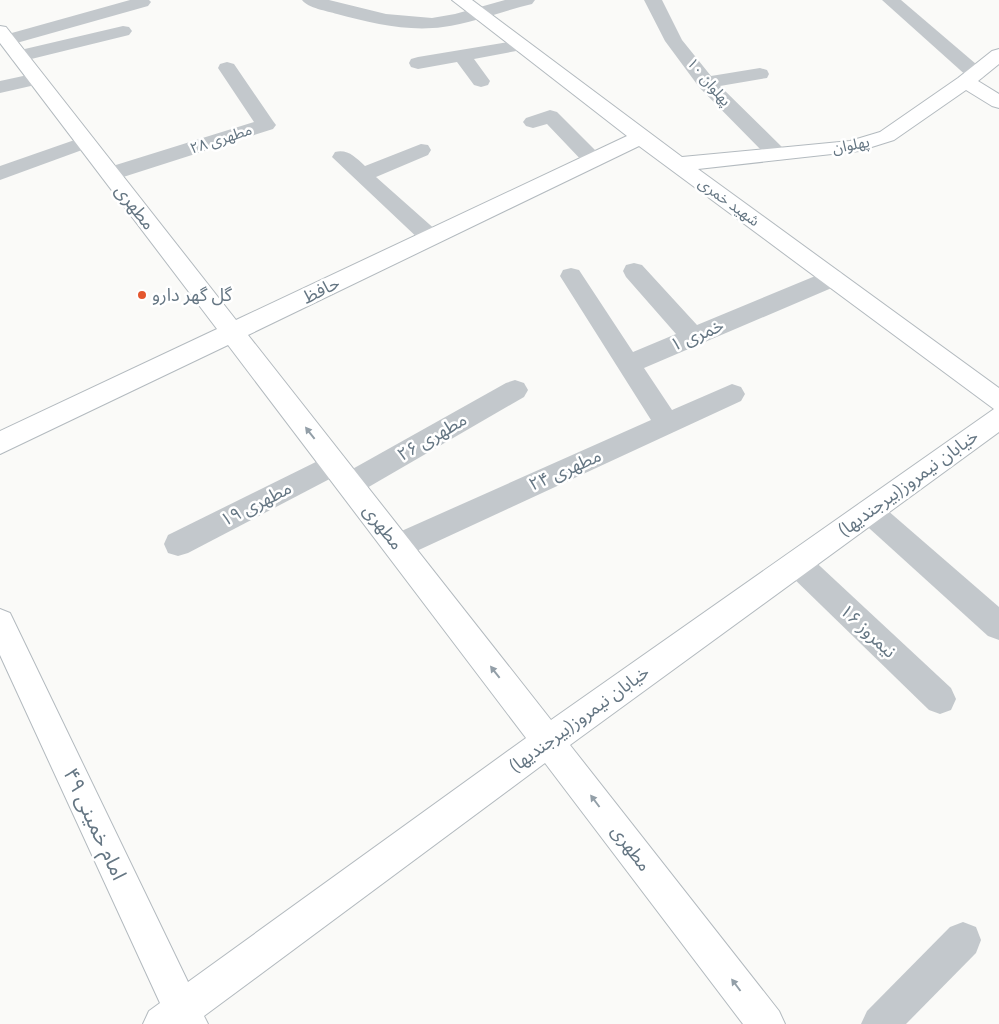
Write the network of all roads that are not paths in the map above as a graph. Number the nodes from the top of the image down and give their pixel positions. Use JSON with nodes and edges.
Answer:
{"nodes":[{"id":1,"x":311,"y":0,"type":"edge"},
{"id":2,"x":461,"y":0,"type":"edge"},
{"id":3,"x":526,"y":0,"type":"edge"},
{"id":4,"x":653,"y":0,"type":"edge"},
{"id":5,"x":891,"y":0,"type":"edge"},
{"id":6,"x":142,"y":2,"type":"dead end"},
{"id":7,"x":479,"y":14,"type":"junction"},
{"id":8,"x":123,"y":31,"type":"dead end"},
{"id":9,"x":9,"y":42,"type":"edge"},
{"id":10,"x":520,"y":45,"type":"junction"},
{"id":11,"x":462,"y":55,"type":"junction"},
{"id":12,"x":999,"y":55,"type":"edge"},
{"id":13,"x":418,"y":63,"type":"dead end"},
{"id":14,"x":227,"y":68,"type":"dead end"},
{"id":15,"x":760,"y":74,"type":"dead end"},
{"id":16,"x":971,"y":78,"type":"junction"},
{"id":17,"x":37,"y":79,"type":"junction"},
{"id":18,"x":481,"y":81,"type":"dead end"},
{"id":19,"x":706,"y":83,"type":"junction"},
{"id":20,"x":0,"y":86,"type":"edge"},
{"id":21,"x":999,"y":102,"type":"edge"},
{"id":22,"x":533,"y":122,"type":"dead end"},
{"id":23,"x":641,"y":137,"type":"junction"},
{"id":24,"x":86,"y":142,"type":"junction"},
{"id":25,"x":421,"y":150,"type":"dead end"},
{"id":26,"x":777,"y":154,"type":"junction"},
{"id":27,"x":342,"y":157,"type":"dead end"},
{"id":28,"x":593,"y":160,"type":"junction"},
{"id":29,"x":678,"y":164,"type":"junction"},
{"id":30,"x":0,"y":172,"type":"edge"},
{"id":31,"x":110,"y":174,"type":"junction"},
{"id":32,"x":362,"y":175,"type":"junction"},
{"id":33,"x":430,"y":237,"type":"junction"},
{"id":34,"x":634,"y":271,"type":"dead end"},
{"id":35,"x":571,"y":276,"type":"dead end"},
{"id":36,"x":833,"y":278,"type":"junction"},
{"id":37,"x":232,"y":332,"type":"junction"},
{"id":38,"x":693,"y":337,"type":"junction"},
{"id":39,"x":628,"y":364,"type":"junction"},
{"id":40,"x":514,"y":390,"type":"dead end"},
{"id":41,"x":732,"y":394,"type":"dead end"},
{"id":42,"x":999,"y":401,"type":"edge"},
{"id":43,"x":999,"y":418,"type":"edge"},
{"id":44,"x":667,"y":424,"type":"junction"},
{"id":45,"x":0,"y":443,"type":"edge"},
{"id":46,"x":342,"y":474,"type":"junction"},
{"id":47,"x":869,"y":511,"type":"junction"},
{"id":48,"x":178,"y":544,"type":"dead end"},
{"id":49,"x":398,"y":546,"type":"junction"},
{"id":50,"x":797,"y":563,"type":"junction"},
{"id":51,"x":0,"y":623,"type":"edge"},
{"id":52,"x":999,"y":626,"type":"edge"},
{"id":53,"x":940,"y":699,"type":"dead end"},
{"id":54,"x":549,"y":741,"type":"junction"},
{"id":55,"x":963,"y":940,"type":"dead end"},
{"id":56,"x":178,"y":1019,"type":"edge"},
{"id":57,"x":766,"y":1024,"type":"edge"},
{"id":58,"x":880,"y":1024,"type":"edge"}],
"edges":[{"from":1,"to":7,"type":"street"},
{"from":2,"to":7,"type":"street","name":"شهید خمری"},
{"from":3,"to":7,"type":"street"},
{"from":4,"to":19,"type":"street","name":"پهلوان ۱۰"},
{"from":5,"to":16,"type":"street"},
{"from":6,"to":9,"type":"street"},
{"from":7,"to":10,"type":"street","name":"شهید خمری"},
{"from":8,"to":9,"type":"street"},
{"from":9,"to":17,"type":"street","name":"مطهری"},
{"from":10,"to":11,"type":"street"},
{"from":10,"to":23,"type":"street","name":"شهید خمری"},
{"from":11,"to":13,"type":"street"},
{"from":11,"to":18,"type":"street"},
{"from":12,"to":16,"type":"street","name":"پهلوان"},
{"from":14,"to":31,"type":"street","name":"مطهری ۲۸"},
{"from":15,"to":19,"type":"street"},
{"from":16,"to":21,"type":"street"},
{"from":16,"to":26,"type":"street","name":"پهلوان"},
{"from":17,"to":20,"type":"street"},
{"from":17,"to":24,"type":"street","name":"مطهری"},
{"from":19,"to":26,"type":"street","name":"پهلوان ۱۰"},
{"from":22,"to":28,"type":"street"},
{"from":23,"to":28,"type":"street","name":"حافظ"},
{"from":23,"to":29,"type":"street","name":"شهید خمری"},
{"from":24,"to":30,"type":"street"},
{"from":24,"to":31,"type":"street","name":"مطهری"},
{"from":25,"to":32,"type":"street"},
{"from":26,"to":29,"type":"street","name":"پهلوان"},
{"from":27,"to":32,"type":"street"},
{"from":28,"to":33,"type":"street","name":"حافظ"},
{"from":29,"to":36,"type":"street","name":"شهید خمری"},
{"from":31,"to":37,"type":"street","name":"مطهری"},
{"from":32,"to":33,"type":"street"},
{"from":33,"to":37,"type":"street","name":"حافظ"},
{"from":34,"to":38,"type":"street"},
{"from":35,"to":39,"type":"street"},
{"from":36,"to":38,"type":"street","name":"خمری ۱"},
{"from":36,"to":42,"type":"street","name":"شهید خمری"},
{"from":37,"to":45,"type":"street","name":"حافظ"},
{"from":46,"to":37,"type":"street","name":"مطهری","one_way":true},
{"from":38,"to":39,"type":"street","name":"خمری ۱"},
{"from":39,"to":44,"type":"street"},
{"from":40,"to":46,"type":"street","name":"مطهری ۲۶"},
{"from":41,"to":44,"type":"street","name":"مطهری ۲۴"},
{"from":43,"to":47,"type":"street","name":"خیابان نیمروز(بیرجندیها)"},
{"from":44,"to":49,"type":"street","name":"مطهری ۲۴"},
{"from":46,"to":48,"type":"street","name":"مطهری ۱۹"},
{"from":46,"to":49,"type":"street","name":"مطهری"},
{"from":47,"to":50,"type":"street","name":"خیابان نیمروز(بیرجندیها)"},
{"from":47,"to":52,"type":"street"},
{"from":54,"to":49,"type":"street","name":"مطهری","one_way":true},
{"from":50,"to":53,"type":"street","name":"نیمروز ۱۶"},
{"from":50,"to":54,"type":"street","name":"خیابان نیمروز(بیرجندیها)"},
{"from":51,"to":56,"type":"street","name":"امام خمینی ۴۹"},
{"from":54,"to":56,"type":"street","name":"خیابان نیمروز(بیرجندیها)"},
{"from":57,"to":54,"type":"street","name":"مطهری","one_way":true},
{"from":55,"to":58,"type":"street"}]}
